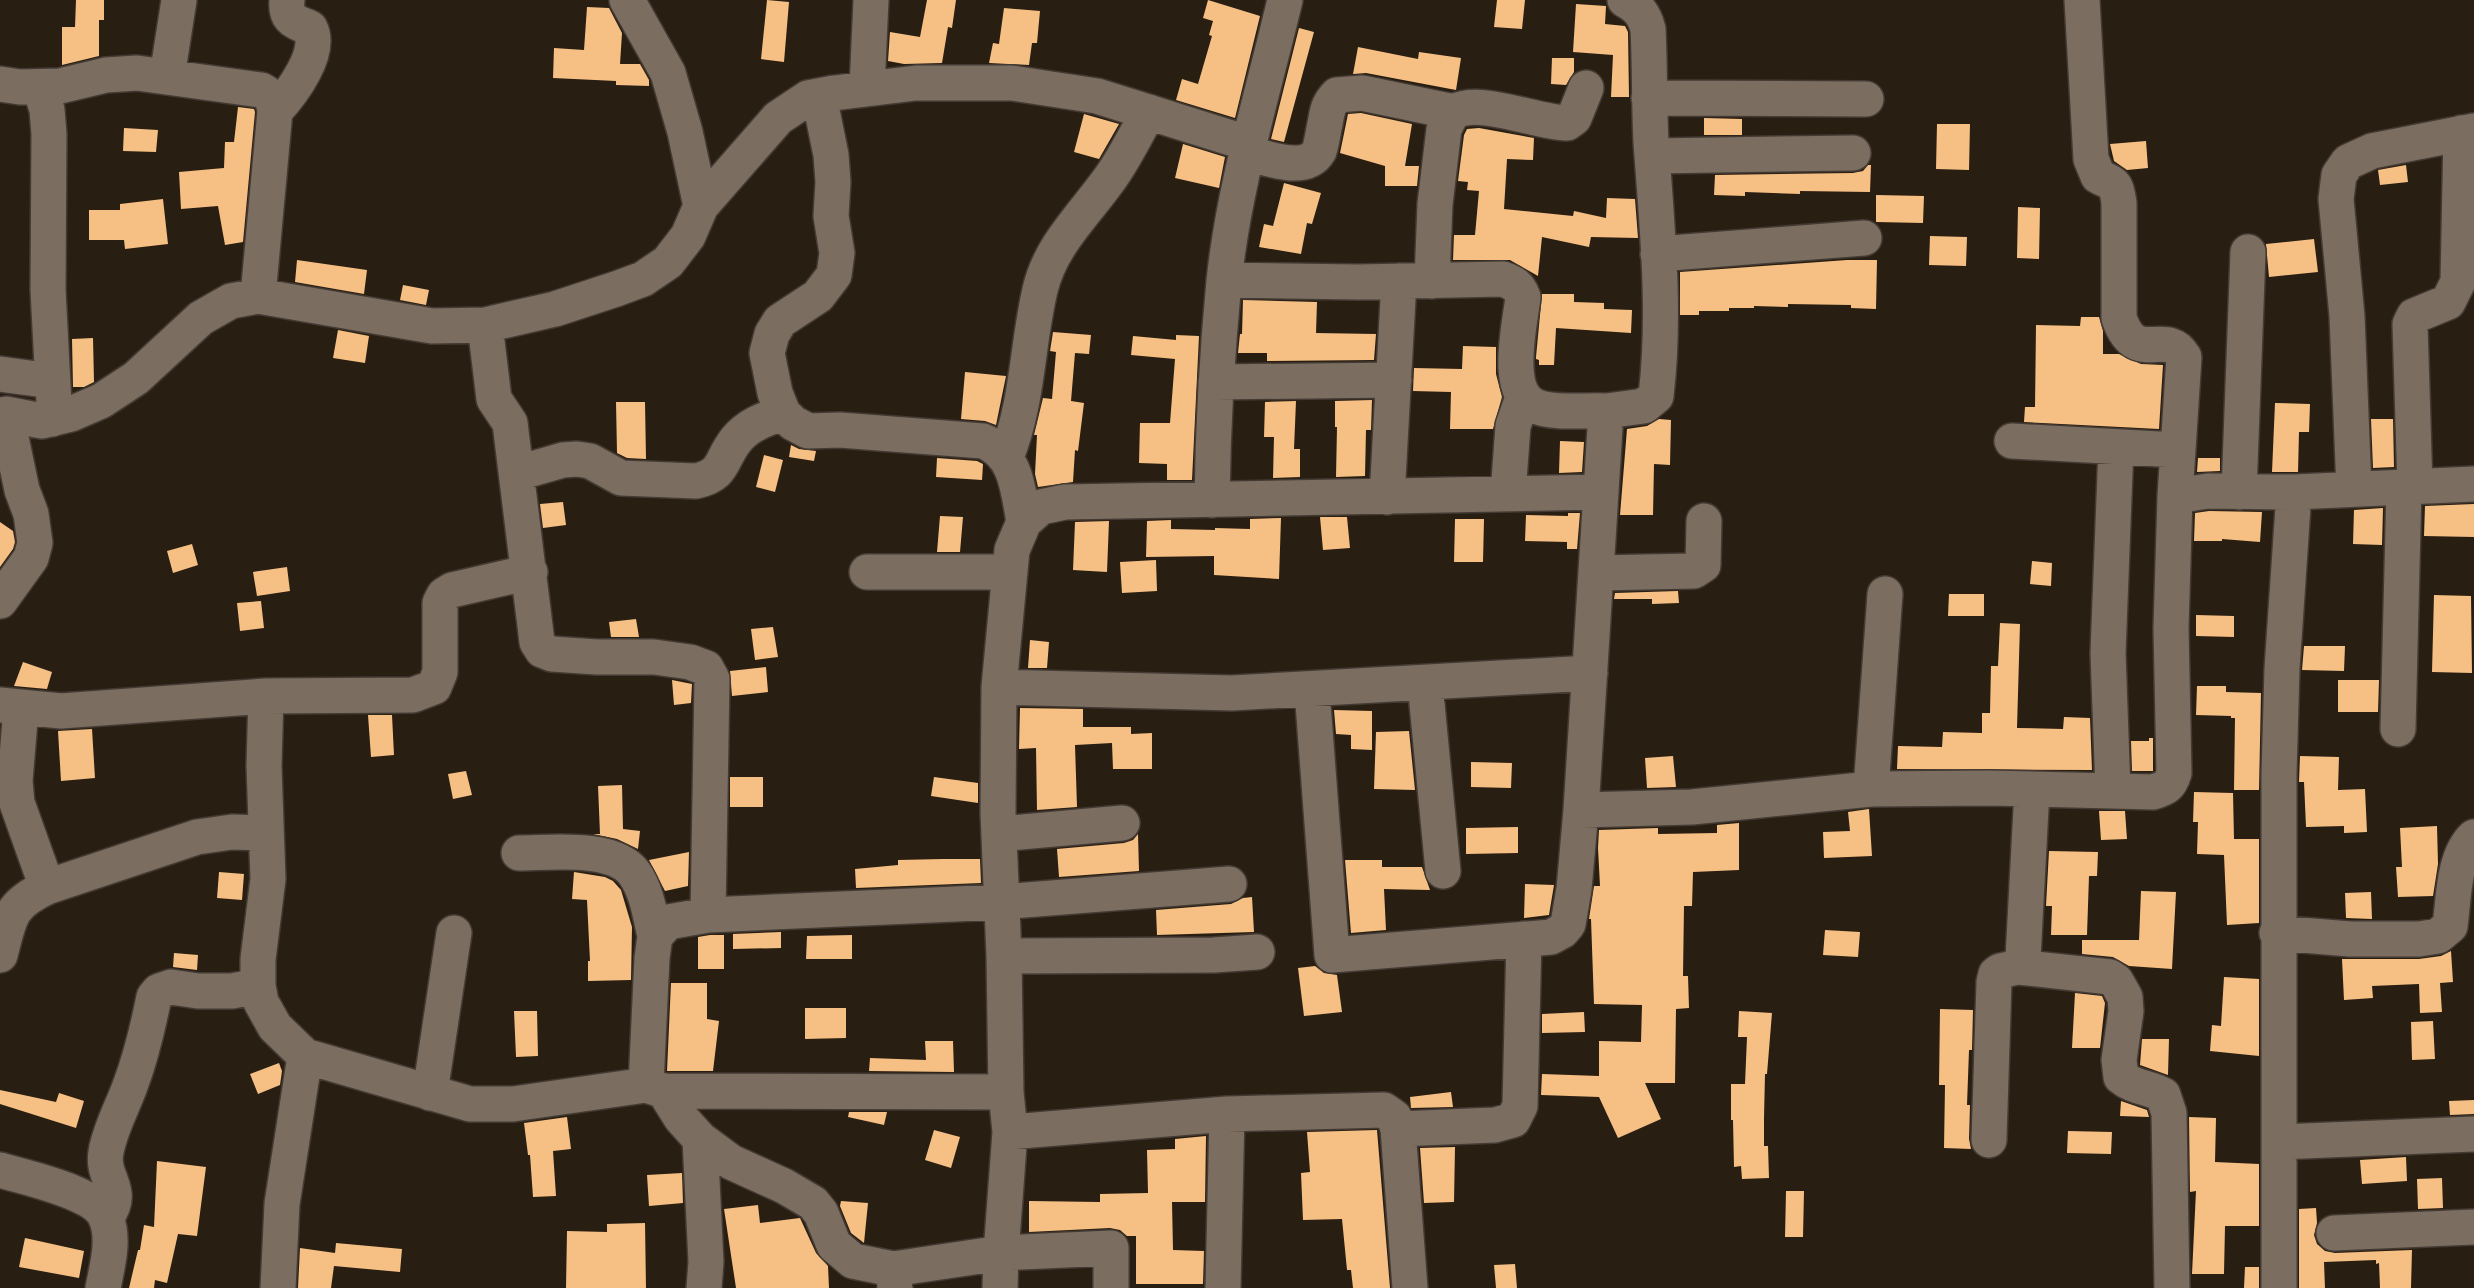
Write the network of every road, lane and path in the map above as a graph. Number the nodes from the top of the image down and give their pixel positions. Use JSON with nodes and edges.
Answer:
{"nodes":[{"id":1,"x":179,"y":0,"type":"edge"},
{"id":2,"x":287,"y":0,"type":"edge"},
{"id":3,"x":627,"y":0,"type":"edge"},
{"id":4,"x":871,"y":0,"type":"edge"},
{"id":5,"x":1285,"y":0,"type":"edge"},
{"id":6,"x":1625,"y":0,"type":"edge"},
{"id":7,"x":2082,"y":0,"type":"edge"},
{"id":8,"x":167,"y":77,"type":"junction"},
{"id":9,"x":0,"y":84,"type":"edge"},
{"id":10,"x":40,"y":87,"type":"junction"},
{"id":11,"x":867,"y":88,"type":"junction"},
{"id":12,"x":1586,"y":88,"type":"dead end"},
{"id":13,"x":819,"y":96,"type":"junction"},
{"id":14,"x":1649,"y":98,"type":"junction"},
{"id":15,"x":1866,"y":99,"type":"dead end"},
{"id":16,"x":275,"y":111,"type":"junction"},
{"id":17,"x":1149,"y":112,"type":"junction"},
{"id":18,"x":1454,"y":112,"type":"junction"},
{"id":19,"x":2467,"y":132,"type":"edge"},
{"id":20,"x":1249,"y":148,"type":"junction"},
{"id":21,"x":1853,"y":153,"type":"dead end"},
{"id":22,"x":1652,"y":156,"type":"junction"},
{"id":23,"x":701,"y":206,"type":"junction"},
{"id":24,"x":1864,"y":239,"type":"dead end"},
{"id":25,"x":2248,"y":252,"type":"dead end"},
{"id":26,"x":1658,"y":254,"type":"junction"},
{"id":27,"x":1224,"y":280,"type":"junction"},
{"id":28,"x":1415,"y":281,"type":"junction"},
{"id":29,"x":258,"y":296,"type":"junction"},
{"id":30,"x":485,"y":325,"type":"junction"},
{"id":31,"x":0,"y":374,"type":"edge"},
{"id":32,"x":1394,"y":380,"type":"junction"},
{"id":33,"x":52,"y":381,"type":"junction"},
{"id":34,"x":1216,"y":382,"type":"junction"},
{"id":35,"x":1522,"y":397,"type":"junction"},
{"id":36,"x":1606,"y":411,"type":"junction"},
{"id":37,"x":783,"y":413,"type":"junction"},
{"id":38,"x":52,"y":419,"type":"junction"},
{"id":39,"x":2012,"y":441,"type":"dead end"},
{"id":40,"x":2116,"y":447,"type":"junction"},
{"id":41,"x":2177,"y":450,"type":"junction"},
{"id":42,"x":1006,"y":457,"type":"junction"},
{"id":43,"x":517,"y":473,"type":"junction"},
{"id":44,"x":2474,"y":484,"type":"edge"},
{"id":45,"x":2410,"y":487,"type":"junction"},
{"id":46,"x":11,"y":489,"type":"edge"},
{"id":47,"x":2354,"y":489,"type":"junction"},
{"id":48,"x":1601,"y":492,"type":"junction"},
{"id":49,"x":2239,"y":492,"type":"junction"},
{"id":50,"x":2294,"y":492,"type":"junction"},
{"id":51,"x":1508,"y":494,"type":"junction"},
{"id":52,"x":2175,"y":496,"type":"junction"},
{"id":53,"x":1387,"y":497,"type":"junction"},
{"id":54,"x":1212,"y":500,"type":"junction"},
{"id":55,"x":1704,"y":521,"type":"dead end"},
{"id":56,"x":1024,"y":522,"type":"junction"},
{"id":57,"x":530,"y":572,"type":"junction"},
{"id":58,"x":867,"y":572,"type":"dead end"},
{"id":59,"x":1010,"y":572,"type":"junction"},
{"id":60,"x":1596,"y":573,"type":"junction"},
{"id":61,"x":1885,"y":593,"type":"dead end"},
{"id":62,"x":0,"y":601,"type":"edge"},
{"id":63,"x":1590,"y":673,"type":"junction"},
{"id":64,"x":1425,"y":683,"type":"junction"},
{"id":65,"x":999,"y":687,"type":"junction"},
{"id":66,"x":1312,"y":690,"type":"junction"},
{"id":67,"x":267,"y":696,"type":"junction"},
{"id":68,"x":10,"y":706,"type":"edge"},
{"id":69,"x":2399,"y":729,"type":"dead end"},
{"id":70,"x":1871,"y":789,"type":"junction"},
{"id":71,"x":2032,"y":790,"type":"junction"},
{"id":72,"x":2113,"y":791,"type":"junction"},
{"id":73,"x":1581,"y":810,"type":"junction"},
{"id":74,"x":1122,"y":823,"type":"dead end"},
{"id":75,"x":266,"y":833,"type":"junction"},
{"id":76,"x":999,"y":834,"type":"junction"},
{"id":77,"x":2474,"y":837,"type":"edge"},
{"id":78,"x":519,"y":853,"type":"dead end"},
{"id":79,"x":1443,"y":871,"type":"dead end"},
{"id":80,"x":1229,"y":884,"type":"dead end"},
{"id":81,"x":47,"y":887,"type":"junction"},
{"id":82,"x":1001,"y":902,"type":"junction"},
{"id":83,"x":708,"y":915,"type":"junction"},
{"id":84,"x":454,"y":933,"type":"dead end"},
{"id":85,"x":2277,"y":933,"type":"junction"},
{"id":86,"x":655,"y":936,"type":"junction"},
{"id":87,"x":1524,"y":939,"type":"junction"},
{"id":88,"x":1257,"y":952,"type":"dead end"},
{"id":89,"x":0,"y":955,"type":"edge"},
{"id":90,"x":1004,"y":956,"type":"junction"},
{"id":91,"x":2018,"y":967,"type":"junction"},
{"id":92,"x":258,"y":986,"type":"junction"},
{"id":93,"x":305,"y":1056,"type":"junction"},
{"id":94,"x":655,"y":1088,"type":"junction"},
{"id":95,"x":1006,"y":1092,"type":"junction"},
{"id":96,"x":430,"y":1093,"type":"junction"},
{"id":97,"x":1227,"y":1114,"type":"junction"},
{"id":98,"x":1398,"y":1129,"type":"junction"},
{"id":99,"x":1010,"y":1132,"type":"junction"},
{"id":100,"x":2474,"y":1134,"type":"edge"},
{"id":101,"x":700,"y":1139,"type":"junction"},
{"id":102,"x":1989,"y":1140,"type":"dead end"},
{"id":103,"x":2280,"y":1142,"type":"junction"},
{"id":104,"x":0,"y":1170,"type":"edge"},
{"id":105,"x":106,"y":1218,"type":"junction"},
{"id":106,"x":2474,"y":1227,"type":"edge"},
{"id":107,"x":2334,"y":1233,"type":"dead end"},
{"id":108,"x":1001,"y":1253,"type":"junction"},
{"id":109,"x":894,"y":1279,"type":"edge"},
{"id":110,"x":103,"y":1288,"type":"edge"},
{"id":111,"x":278,"y":1288,"type":"edge"},
{"id":112,"x":704,"y":1288,"type":"edge"},
{"id":113,"x":1000,"y":1288,"type":"edge"},
{"id":114,"x":1111,"y":1288,"type":"edge"},
{"id":115,"x":1223,"y":1288,"type":"edge"},
{"id":116,"x":1410,"y":1288,"type":"edge"},
{"id":117,"x":2172,"y":1288,"type":"edge"},
{"id":118,"x":2279,"y":1288,"type":"edge"}],
"edges":[{"from":1,"to":8,"type":"street"},
{"from":2,"to":16,"type":"street"},
{"from":3,"to":23,"type":"street"},
{"from":4,"to":11,"type":"street"},
{"from":5,"to":20,"type":"street"},
{"from":6,"to":14,"type":"street"},
{"from":7,"to":41,"type":"street"},
{"from":8,"to":10,"type":"street"},
{"from":8,"to":16,"type":"street"},
{"from":9,"to":10,"type":"street"},
{"from":10,"to":33,"type":"street"},
{"from":11,"to":13,"type":"street"},
{"from":11,"to":17,"type":"street"},
{"from":12,"to":18,"type":"street"},
{"from":13,"to":23,"type":"street"},
{"from":13,"to":37,"type":"street"},
{"from":14,"to":15,"type":"street"},
{"from":14,"to":22,"type":"street"},
{"from":16,"to":29,"type":"street"},
{"from":17,"to":20,"type":"street"},
{"from":17,"to":42,"type":"street"},
{"from":18,"to":20,"type":"street"},
{"from":18,"to":28,"type":"street"},
{"from":19,"to":45,"type":"street"},
{"from":19,"to":47,"type":"street"},
{"from":20,"to":27,"type":"street"},
{"from":21,"to":22,"type":"street"},
{"from":22,"to":26,"type":"street"},
{"from":23,"to":30,"type":"street"},
{"from":24,"to":26,"type":"street"},
{"from":25,"to":49,"type":"street"},
{"from":26,"to":36,"type":"street"},
{"from":27,"to":28,"type":"street"},
{"from":27,"to":34,"type":"street"},
{"from":28,"to":32,"type":"street"},
{"from":28,"to":35,"type":"street"},
{"from":29,"to":30,"type":"street"},
{"from":29,"to":38,"type":"street"},
{"from":30,"to":43,"type":"street"},
{"from":31,"to":33,"type":"street"},
{"from":32,"to":34,"type":"street"},
{"from":32,"to":53,"type":"street"},
{"from":33,"to":38,"type":"street"},
{"from":34,"to":54,"type":"street"},
{"from":35,"to":36,"type":"street"},
{"from":35,"to":51,"type":"street"},
{"from":36,"to":48,"type":"street"},
{"from":37,"to":42,"type":"street"},
{"from":37,"to":43,"type":"street"},
{"from":38,"to":46,"type":"street"},
{"from":39,"to":40,"type":"street"},
{"from":40,"to":41,"type":"street"},
{"from":40,"to":72,"type":"street"},
{"from":41,"to":52,"type":"street"},
{"from":42,"to":56,"type":"street"},
{"from":43,"to":57,"type":"street"},
{"from":44,"to":45,"type":"street"},
{"from":45,"to":47,"type":"street"},
{"from":45,"to":69,"type":"street"},
{"from":46,"to":62,"type":"street"},
{"from":47,"to":50,"type":"street"},
{"from":48,"to":51,"type":"street"},
{"from":48,"to":60,"type":"street"},
{"from":49,"to":50,"type":"street"},
{"from":49,"to":52,"type":"street"},
{"from":50,"to":85,"type":"street"},
{"from":51,"to":53,"type":"street"},
{"from":52,"to":72,"type":"street"},
{"from":53,"to":54,"type":"street"},
{"from":54,"to":56,"type":"street"},
{"from":55,"to":60,"type":"street"},
{"from":56,"to":59,"type":"street"},
{"from":57,"to":67,"type":"street"},
{"from":57,"to":83,"type":"street"},
{"from":58,"to":59,"type":"street"},
{"from":59,"to":65,"type":"street"},
{"from":60,"to":63,"type":"street"},
{"from":61,"to":70,"type":"street"},
{"from":63,"to":64,"type":"street"},
{"from":63,"to":73,"type":"street"},
{"from":64,"to":66,"type":"street"},
{"from":64,"to":79,"type":"street"},
{"from":65,"to":66,"type":"street"},
{"from":65,"to":76,"type":"street"},
{"from":66,"to":87,"type":"street"},
{"from":67,"to":68,"type":"street"},
{"from":67,"to":75,"type":"street"},
{"from":68,"to":81,"type":"street"},
{"from":70,"to":71,"type":"street"},
{"from":70,"to":73,"type":"street"},
{"from":71,"to":72,"type":"street"},
{"from":71,"to":91,"type":"street"},
{"from":73,"to":87,"type":"street"},
{"from":74,"to":76,"type":"street"},
{"from":75,"to":81,"type":"street"},
{"from":75,"to":92,"type":"street"},
{"from":76,"to":82,"type":"street"},
{"from":77,"to":85,"type":"street"},
{"from":78,"to":86,"type":"street"},
{"from":80,"to":82,"type":"street"},
{"from":81,"to":89,"type":"street"},
{"from":82,"to":83,"type":"street"},
{"from":82,"to":90,"type":"street"},
{"from":83,"to":86,"type":"street"},
{"from":84,"to":96,"type":"street"},
{"from":85,"to":103,"type":"street"},
{"from":86,"to":94,"type":"street"},
{"from":87,"to":98,"type":"street"},
{"from":88,"to":90,"type":"street"},
{"from":90,"to":95,"type":"street"},
{"from":91,"to":102,"type":"street"},
{"from":91,"to":117,"type":"street"},
{"from":92,"to":93,"type":"street"},
{"from":92,"to":105,"type":"street"},
{"from":93,"to":96,"type":"street"},
{"from":93,"to":111,"type":"street"},
{"from":94,"to":95,"type":"street"},
{"from":94,"to":96,"type":"street"},
{"from":94,"to":101,"type":"street"},
{"from":95,"to":99,"type":"street"},
{"from":97,"to":98,"type":"street"},
{"from":97,"to":99,"type":"street"},
{"from":97,"to":115,"type":"street"},
{"from":98,"to":116,"type":"street"},
{"from":99,"to":108,"type":"street"},
{"from":100,"to":103,"type":"street"},
{"from":101,"to":109,"type":"street"},
{"from":101,"to":112,"type":"street"},
{"from":103,"to":118,"type":"street"},
{"from":104,"to":105,"type":"street"},
{"from":105,"to":110,"type":"street"},
{"from":106,"to":107,"type":"street"},
{"from":108,"to":109,"type":"street"},
{"from":108,"to":113,"type":"street"},
{"from":108,"to":114,"type":"street"}]}
